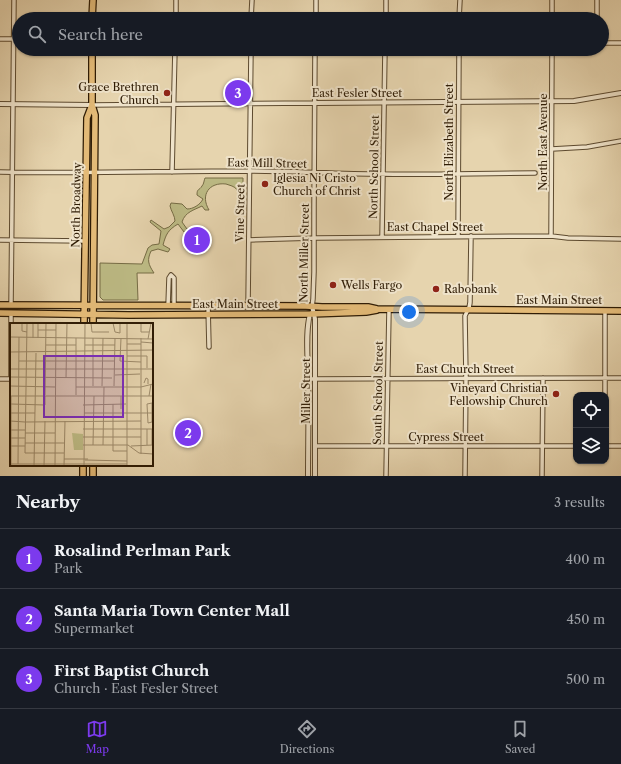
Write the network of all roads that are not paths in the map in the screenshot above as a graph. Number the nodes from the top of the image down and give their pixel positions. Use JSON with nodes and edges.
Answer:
{"nodes":[{"id":1,"x":14,"y":0,"type":"edge"},
{"id":2,"x":93,"y":0,"type":"edge"},
{"id":3,"x":176,"y":0,"type":"edge"},
{"id":4,"x":252,"y":0,"type":"edge"},
{"id":5,"x":316,"y":0,"type":"edge"},
{"id":6,"x":386,"y":0,"type":"edge"},
{"id":7,"x":460,"y":0,"type":"edge"},
{"id":8,"x":552,"y":0,"type":"edge"},
{"id":9,"x":598,"y":0,"type":"edge"},
{"id":10,"x":14,"y":12,"type":"edge"},
{"id":11,"x":92,"y":12,"type":"edge"},
{"id":12,"x":176,"y":12,"type":"edge"},
{"id":13,"x":251,"y":12,"type":"edge"},
{"id":14,"x":316,"y":12,"type":"edge"},
{"id":15,"x":386,"y":12,"type":"edge"},
{"id":16,"x":460,"y":12,"type":"edge"},
{"id":17,"x":552,"y":12,"type":"edge"},
{"id":18,"x":597,"y":12,"type":"edge"},
{"id":19,"x":0,"y":39,"type":"edge"},
{"id":20,"x":12,"y":39,"type":"edge"},
{"id":21,"x":609,"y":43,"type":"edge"},
{"id":22,"x":621,"y":43,"type":"edge"},
{"id":23,"x":14,"y":56,"type":"edge"},
{"id":24,"x":92,"y":56,"type":"edge"},
{"id":25,"x":175,"y":56,"type":"edge"},
{"id":26,"x":251,"y":56,"type":"edge"},
{"id":27,"x":315,"y":56,"type":"edge"},
{"id":28,"x":385,"y":56,"type":"edge"},
{"id":29,"x":459,"y":56,"type":"edge"},
{"id":30,"x":552,"y":56,"type":"edge"},
{"id":31,"x":621,"y":93,"type":"edge"},
{"id":32,"x":384,"y":102,"type":"junction"},
{"id":33,"x":459,"y":102,"type":"junction"},
{"id":34,"x":552,"y":102,"type":"junction"},
{"id":35,"x":315,"y":103,"type":"junction"},
{"id":36,"x":0,"y":104,"type":"edge"},
{"id":37,"x":13,"y":104,"type":"junction"},
{"id":38,"x":174,"y":104,"type":"junction"},
{"id":39,"x":250,"y":104,"type":"junction"},
{"id":40,"x":92,"y":105,"type":"junction"},
{"id":41,"x":621,"y":141,"type":"edge"},
{"id":42,"x":552,"y":149,"type":"junction"},
{"id":43,"x":250,"y":171,"type":"junction"},
{"id":44,"x":0,"y":172,"type":"edge"},
{"id":45,"x":12,"y":172,"type":"junction"},
{"id":46,"x":172,"y":172,"type":"junction"},
{"id":47,"x":86,"y":173,"type":"junction"},
{"id":48,"x":95,"y":173,"type":"junction"},
{"id":49,"x":314,"y":173,"type":"junction"},
{"id":50,"x":459,"y":173,"type":"junction"},
{"id":51,"x":535,"y":173,"type":"dead end"},
{"id":52,"x":383,"y":174,"type":"junction"},
{"id":53,"x":458,"y":236,"type":"junction"},
{"id":54,"x":471,"y":236,"type":"junction"},
{"id":55,"x":551,"y":236,"type":"junction"},
{"id":56,"x":382,"y":237,"type":"junction"},
{"id":57,"x":314,"y":238,"type":"junction"},
{"id":58,"x":621,"y":239,"type":"edge"},
{"id":59,"x":0,"y":240,"type":"edge"},
{"id":60,"x":12,"y":240,"type":"junction"},
{"id":61,"x":249,"y":240,"type":"junction"},
{"id":62,"x":85,"y":241,"type":"junction"},
{"id":63,"x":0,"y":305,"type":"edge"},
{"id":64,"x":11,"y":305,"type":"junction"},
{"id":65,"x":51,"y":305,"type":"junction"},
{"id":66,"x":248,"y":305,"type":"junction"},
{"id":67,"x":84,"y":306,"type":"junction"},
{"id":68,"x":93,"y":306,"type":"junction"},
{"id":69,"x":168,"y":306,"type":"junction"},
{"id":70,"x":174,"y":306,"type":"junction"},
{"id":71,"x":208,"y":306,"type":"junction"},
{"id":72,"x":312,"y":306,"type":"junction"},
{"id":73,"x":468,"y":308,"type":"junction"},
{"id":74,"x":0,"y":309,"type":"edge"},
{"id":75,"x":377,"y":310,"type":"junction"},
{"id":76,"x":389,"y":310,"type":"junction"},
{"id":77,"x":605,"y":310,"type":"junction"},
{"id":78,"x":621,"y":311,"type":"edge"},
{"id":79,"x":0,"y":313,"type":"edge"},
{"id":80,"x":11,"y":313,"type":"junction"},
{"id":81,"x":312,"y":313,"type":"junction"},
{"id":82,"x":84,"y":314,"type":"junction"},
{"id":83,"x":208,"y":314,"type":"junction"},
{"id":84,"x":93,"y":315,"type":"junction"},
{"id":85,"x":11,"y":323,"type":"edge"},
{"id":86,"x":84,"y":323,"type":"edge"},
{"id":87,"x":93,"y":323,"type":"edge"},
{"id":88,"x":209,"y":347,"type":"dead end"},
{"id":89,"x":387,"y":378,"type":"junction"},
{"id":90,"x":466,"y":378,"type":"junction"},
{"id":91,"x":543,"y":378,"type":"junction"},
{"id":92,"x":605,"y":378,"type":"junction"},
{"id":93,"x":621,"y":378,"type":"edge"},
{"id":94,"x":0,"y":379,"type":"edge"},
{"id":95,"x":308,"y":379,"type":"junction"},
{"id":96,"x":315,"y":379,"type":"junction"},
{"id":97,"x":10,"y":380,"type":"edge"},
{"id":98,"x":605,"y":392,"type":"edge"},
{"id":99,"x":315,"y":446,"type":"junction"},
{"id":100,"x":386,"y":446,"type":"junction"},
{"id":101,"x":465,"y":446,"type":"junction"},
{"id":102,"x":542,"y":446,"type":"junction"},
{"id":103,"x":573,"y":446,"type":"edge"},
{"id":104,"x":609,"y":446,"type":"edge"},
{"id":105,"x":621,"y":446,"type":"edge"},
{"id":106,"x":308,"y":476,"type":"edge"},
{"id":107,"x":315,"y":476,"type":"edge"},
{"id":108,"x":386,"y":476,"type":"edge"},
{"id":109,"x":465,"y":476,"type":"edge"},
{"id":110,"x":542,"y":476,"type":"edge"}],
"edges":[{"from":1,"to":10,"type":"street"},
{"from":2,"to":11,"type":"main road"},
{"from":3,"to":12,"type":"street"},
{"from":4,"to":13,"type":"street"},
{"from":5,"to":14,"type":"street"},
{"from":6,"to":15,"type":"street"},
{"from":7,"to":16,"type":"street"},
{"from":8,"to":17,"type":"street"},
{"from":9,"to":18,"type":"street"},
{"from":19,"to":20,"type":"street"},
{"from":21,"to":22,"type":"street"},
{"from":23,"to":37,"type":"street"},
{"from":24,"to":40,"type":"main road","name":"North Broadway"},
{"from":25,"to":38,"type":"street"},
{"from":26,"to":39,"type":"street","name":"Vine Street"},
{"from":27,"to":35,"type":"street","name":"North Miller Street"},
{"from":28,"to":32,"type":"street","name":"North School Street"},
{"from":29,"to":33,"type":"street","name":"North Elizabeth Street"},
{"from":30,"to":34,"type":"street","name":"North East Avenue"},
{"from":31,"to":34,"type":"street","name":"East Fesler Street"},
{"from":32,"to":33,"type":"street","name":"East Fesler Street"},
{"from":32,"to":35,"type":"street","name":"East Fesler Street"},
{"from":32,"to":52,"type":"street","name":"North School Street"},
{"from":33,"to":34,"type":"street","name":"East Fesler Street"},
{"from":33,"to":50,"type":"street","name":"North Elizabeth Street"},
{"from":34,"to":42,"type":"street","name":"North East Avenue"},
{"from":35,"to":39,"type":"street","name":"East Fesler Street"},
{"from":35,"to":49,"type":"street","name":"North Miller Street"},
{"from":36,"to":37,"type":"street"},
{"from":37,"to":40,"type":"street"},
{"from":37,"to":45,"type":"street"},
{"from":38,"to":39,"type":"street","name":"East Fesler Street"},
{"from":38,"to":40,"type":"street","name":"East Fesler Street"},
{"from":38,"to":46,"type":"street"},
{"from":39,"to":43,"type":"street","name":"Vine Street"},
{"from":40,"to":47,"type":"main road","name":"North Broadway"},
{"from":40,"to":48,"type":"main road","name":"North Broadway"},
{"from":41,"to":42,"type":"street"},
{"from":42,"to":55,"type":"street","name":"North East Avenue"},
{"from":43,"to":46,"type":"street","name":"East Mill Street"},
{"from":43,"to":49,"type":"street","name":"East Mill Street"},
{"from":43,"to":61,"type":"street","name":"Vine Street"},
{"from":44,"to":45,"type":"street","name":"East Mill Street"},
{"from":45,"to":47,"type":"street","name":"East Mill Street"},
{"from":45,"to":60,"type":"street"},
{"from":46,"to":48,"type":"street","name":"East Mill Street"},
{"from":47,"to":48,"type":"street","name":"East Mill Street"},
{"from":47,"to":62,"type":"main road","name":"North Broadway"},
{"from":48,"to":68,"type":"main road","name":"North Broadway"},
{"from":49,"to":52,"type":"street","name":"East Mill Street"},
{"from":49,"to":57,"type":"street","name":"North Miller Street"},
{"from":50,"to":51,"type":"street","name":"East Mill Street"},
{"from":50,"to":52,"type":"street","name":"East Mill Street"},
{"from":50,"to":53,"type":"street","name":"North Elizabeth Street"},
{"from":52,"to":56,"type":"street","name":"North School Street"},
{"from":53,"to":54,"type":"street","name":"East Chapel Street"},
{"from":53,"to":56,"type":"street","name":"East Chapel Street"},
{"from":54,"to":55,"type":"street","name":"East Chapel Street"},
{"from":54,"to":73,"type":"street"},
{"from":55,"to":58,"type":"street","name":"East Chapel Street"},
{"from":56,"to":57,"type":"street","name":"East Chapel Street"},
{"from":57,"to":61,"type":"street","name":"East Chapel Street"},
{"from":57,"to":72,"type":"street","name":"North Miller Street"},
{"from":59,"to":60,"type":"street"},
{"from":60,"to":62,"type":"street"},
{"from":60,"to":64,"type":"street"},
{"from":61,"to":66,"type":"street","name":"Vine Street"},
{"from":62,"to":67,"type":"main road","name":"North Broadway"},
{"from":63,"to":64,"type":"main road"},
{"from":64,"to":65,"type":"main road"},
{"from":64,"to":74,"type":"main road"},
{"from":65,"to":67,"type":"main road","name":"East Main Street"},
{"from":65,"to":80,"type":"main road"},
{"from":66,"to":71,"type":"main road","name":"East Main Street"},
{"from":66,"to":72,"type":"main road","name":"East Main Street"},
{"from":67,"to":68,"type":"main road","name":"East Main Street"},
{"from":67,"to":82,"type":"main road","name":"North Broadway"},
{"from":68,"to":69,"type":"main road","name":"East Main Street"},
{"from":68,"to":84,"type":"main road","name":"North Broadway"},
{"from":69,"to":70,"type":"main road","name":"East Main Street"},
{"from":69,"to":70,"type":"street"},
{"from":70,"to":71,"type":"main road","name":"East Main Street"},
{"from":71,"to":83,"type":"street"},
{"from":72,"to":75,"type":"main road","name":"East Main Street"},
{"from":72,"to":81,"type":"street","name":"Miller Street"},
{"from":73,"to":76,"type":"main road","name":"East Main Street"},
{"from":73,"to":77,"type":"main road","name":"East Main Street"},
{"from":73,"to":90,"type":"street"},
{"from":75,"to":76,"type":"main road","name":"East Main Street"},
{"from":75,"to":81,"type":"main road","name":"East Main Street"},
{"from":76,"to":89,"type":"street","name":"South School Street"},
{"from":77,"to":78,"type":"main road","name":"East Main Street"},
{"from":77,"to":92,"type":"street"},
{"from":79,"to":80,"type":"main road"},
{"from":80,"to":82,"type":"main road","name":"East Main Street"},
{"from":80,"to":85,"type":"street"},
{"from":81,"to":83,"type":"main road","name":"East Main Street"},
{"from":81,"to":95,"type":"street","name":"Miller Street"},
{"from":81,"to":96,"type":"street","name":"Miller Street"},
{"from":82,"to":84,"type":"main road","name":"East Main Street"},
{"from":82,"to":86,"type":"main road","name":"North Broadway"},
{"from":83,"to":84,"type":"main road","name":"East Main Street"},
{"from":83,"to":88,"type":"street"},
{"from":84,"to":87,"type":"main road","name":"North Broadway"},
{"from":89,"to":90,"type":"street","name":"East Church Street"},
{"from":89,"to":96,"type":"street","name":"East Church Street"},
{"from":89,"to":100,"type":"street","name":"South School Street"},
{"from":90,"to":91,"type":"street","name":"East Church Street"},
{"from":90,"to":101,"type":"street"},
{"from":91,"to":92,"type":"street","name":"East Church Street"},
{"from":91,"to":102,"type":"street"},
{"from":92,"to":93,"type":"street","name":"East Church Street"},
{"from":92,"to":98,"type":"street"},
{"from":94,"to":97,"type":"street"},
{"from":95,"to":96,"type":"street","name":"East Church Street"},
{"from":95,"to":106,"type":"street","name":"Miller Street"},
{"from":96,"to":99,"type":"street","name":"Miller Street"},
{"from":99,"to":100,"type":"street","name":"Cypress Street"},
{"from":99,"to":107,"type":"street","name":"Miller Street"},
{"from":100,"to":101,"type":"street","name":"Cypress Street"},
{"from":100,"to":108,"type":"street","name":"South School Street"},
{"from":101,"to":102,"type":"street","name":"Cypress Street"},
{"from":101,"to":109,"type":"street"},
{"from":102,"to":103,"type":"street","name":"Cypress Street"},
{"from":102,"to":110,"type":"street"},
{"from":104,"to":105,"type":"street"}]}
